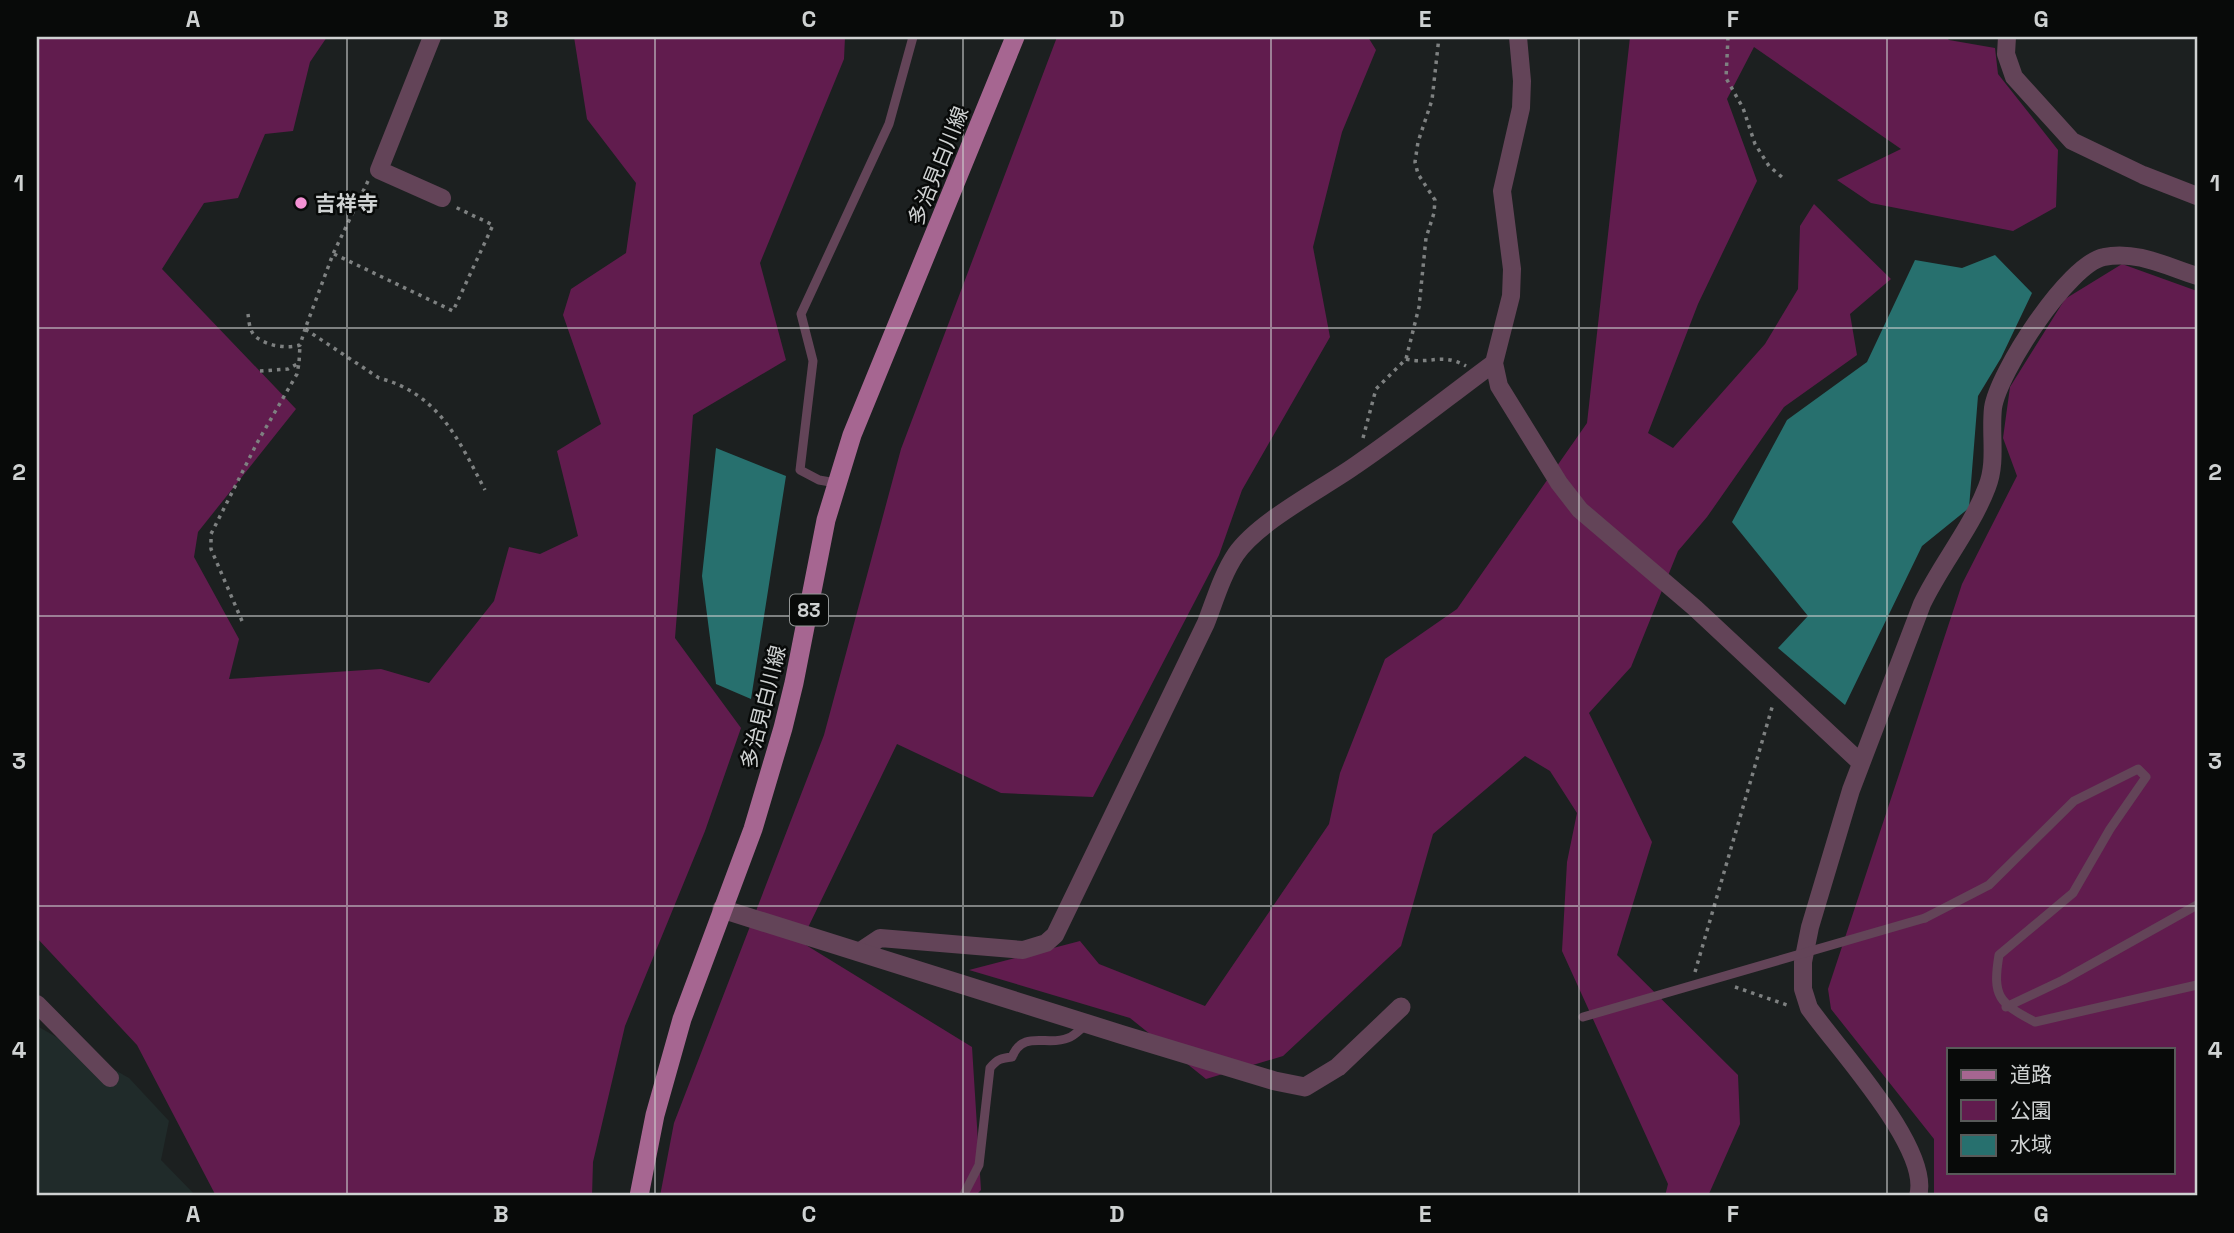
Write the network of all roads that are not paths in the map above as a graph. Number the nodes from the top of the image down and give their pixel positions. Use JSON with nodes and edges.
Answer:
{"nodes":[{"id":1,"x":432,"y":37,"type":"edge"},
{"id":2,"x":913,"y":37,"type":"edge"},
{"id":3,"x":1015,"y":37,"type":"edge"},
{"id":4,"x":1518,"y":37,"type":"edge"},
{"id":5,"x":2007,"y":37,"type":"edge"},
{"id":6,"x":2197,"y":196,"type":"edge"},
{"id":7,"x":442,"y":198,"type":"road end"},
{"id":8,"x":2197,"y":276,"type":"edge"},
{"id":9,"x":1487,"y":369,"type":"junction"},
{"id":10,"x":836,"y":483,"type":"junction"},
{"id":11,"x":1861,"y":763,"type":"junction"},
{"id":12,"x":2197,"y":905,"type":"edge"},
{"id":13,"x":722,"y":909,"type":"junction"},
{"id":14,"x":859,"y":952,"type":"junction"},
{"id":15,"x":2197,"y":985,"type":"edge"},
{"id":16,"x":37,"y":1004,"type":"edge"},
{"id":17,"x":1401,"y":1007,"type":"dead end"},
{"id":18,"x":2006,"y":1007,"type":"junction"},
{"id":19,"x":1583,"y":1017,"type":"dead end"},
{"id":20,"x":1087,"y":1024,"type":"junction"},
{"id":21,"x":110,"y":1078,"type":"dead end"},
{"id":22,"x":639,"y":1196,"type":"edge"},
{"id":23,"x":963,"y":1196,"type":"edge"},
{"id":24,"x":1918,"y":1196,"type":"edge"}],
"edges":[{"from":1,"to":7,"type":"street"},
{"from":2,"to":10,"type":"lane"},
{"from":3,"to":10,"type":"main road","name":"多治見白川線","number":"83"},
{"from":4,"to":9,"type":"street"},
{"from":5,"to":6,"type":"street"},
{"from":8,"to":11,"type":"street"},
{"from":9,"to":11,"type":"street"},
{"from":9,"to":14,"type":"street"},
{"from":10,"to":13,"type":"main road","name":"多治見白川線","number":"83"},
{"from":11,"to":24,"type":"street"},
{"from":12,"to":18,"type":"lane"},
{"from":13,"to":14,"type":"street"},
{"from":13,"to":22,"type":"main road","name":"多治見白川線","number":"83"},
{"from":14,"to":20,"type":"street"},
{"from":15,"to":18,"type":"lane"},
{"from":16,"to":21,"type":"street"},
{"from":17,"to":20,"type":"street"},
{"from":18,"to":19,"type":"lane","bridge":true},
{"from":20,"to":23,"type":"lane"}]}
